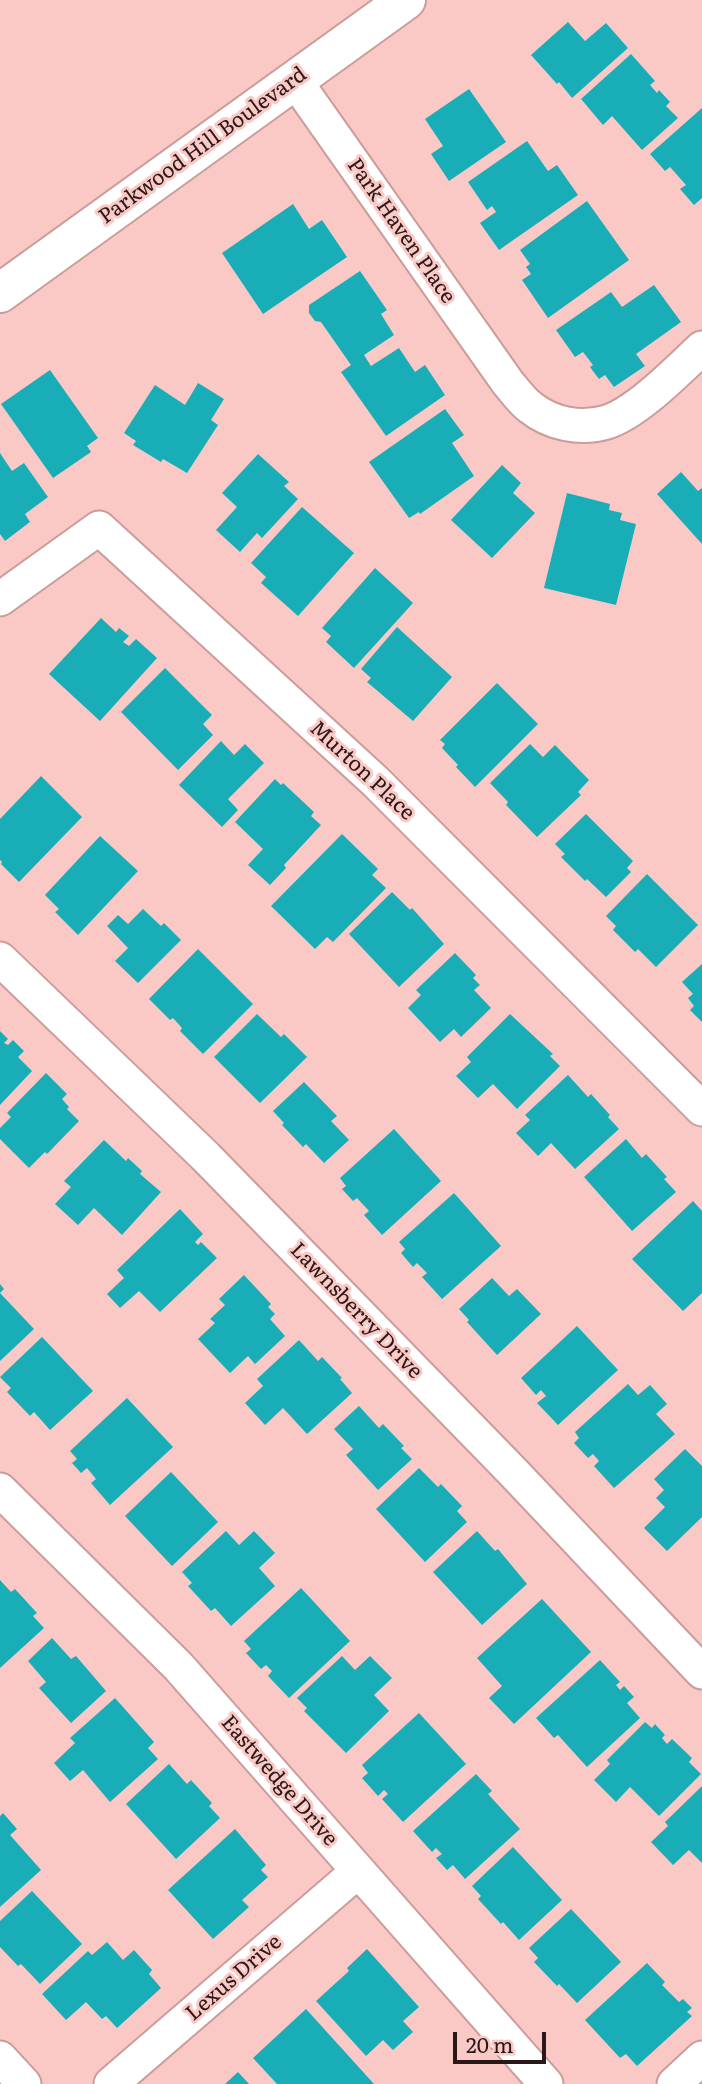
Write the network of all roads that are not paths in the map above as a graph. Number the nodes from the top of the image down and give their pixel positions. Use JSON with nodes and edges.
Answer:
{"nodes":[{"id":1,"x":406,"y":0,"type":"edge"},
{"id":2,"x":294,"y":79,"type":"junction"},
{"id":3,"x":0,"y":293,"type":"edge"},
{"id":4,"x":702,"y":348,"type":"edge"},
{"id":5,"x":0,"y":599,"type":"edge"},
{"id":6,"x":0,"y":959,"type":"edge"},
{"id":7,"x":702,"y":1109,"type":"edge"},
{"id":8,"x":0,"y":1490,"type":"edge"},
{"id":9,"x":702,"y":1672,"type":"edge"},
{"id":10,"x":358,"y":1872,"type":"junction"},
{"id":11,"x":0,"y":2058,"type":"edge"},
{"id":12,"x":702,"y":2058,"type":"edge"},
{"id":13,"x":23,"y":2084,"type":"edge"},
{"id":14,"x":111,"y":2084,"type":"edge"},
{"id":15,"x":546,"y":2084,"type":"edge"},
{"id":16,"x":674,"y":2084,"type":"edge"}],
"edges":[{"from":1,"to":2,"type":"street","name":"Parkwood Hill Boulevard"},
{"from":2,"to":3,"type":"street","name":"Parkwood Hill Boulevard"},
{"from":2,"to":4,"type":"street","name":"Park Haven Place"},
{"from":5,"to":7,"type":"street","name":"Murton Place"},
{"from":6,"to":9,"type":"street","name":"Lawnsberry Drive"},
{"from":8,"to":10,"type":"street","name":"Eastwedge Drive"},
{"from":10,"to":14,"type":"street","name":"Lexus Drive"},
{"from":10,"to":15,"type":"street","name":"Eastwedge Drive"},
{"from":11,"to":13,"type":"street"},
{"from":12,"to":16,"type":"street"}]}
